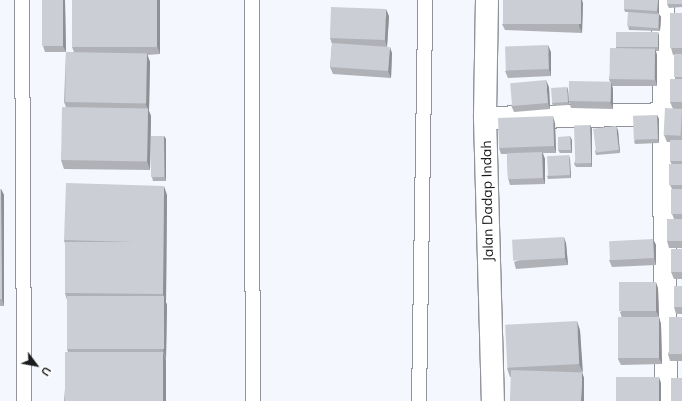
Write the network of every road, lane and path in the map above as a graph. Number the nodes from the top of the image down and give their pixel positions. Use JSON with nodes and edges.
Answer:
{"nodes":[{"id":1,"x":22,"y":0,"type":"edge"},
{"id":2,"x":252,"y":0,"type":"edge"},
{"id":3,"x":425,"y":0,"type":"edge"},
{"id":4,"x":487,"y":0,"type":"edge"},
{"id":5,"x":663,"y":0,"type":"edge"},
{"id":6,"x":672,"y":113,"type":"edge"},
{"id":7,"x":485,"y":118,"type":"junction"},
{"id":8,"x":24,"y":401,"type":"edge"},
{"id":9,"x":253,"y":401,"type":"edge"},
{"id":10,"x":419,"y":401,"type":"edge"},
{"id":11,"x":493,"y":401,"type":"edge"},
{"id":12,"x":666,"y":401,"type":"edge"}],
"edges":[{"from":1,"to":8,"type":"lane"},
{"from":2,"to":9,"type":"lane"},
{"from":3,"to":10,"type":"lane"},
{"from":4,"to":7,"type":"street","name":"Jalan Dadap Indah"},
{"from":5,"to":6,"type":"street"},
{"from":6,"to":7,"type":"street"},
{"from":6,"to":12,"type":"street"},
{"from":7,"to":11,"type":"street","name":"Jalan Dadap Indah"}]}
